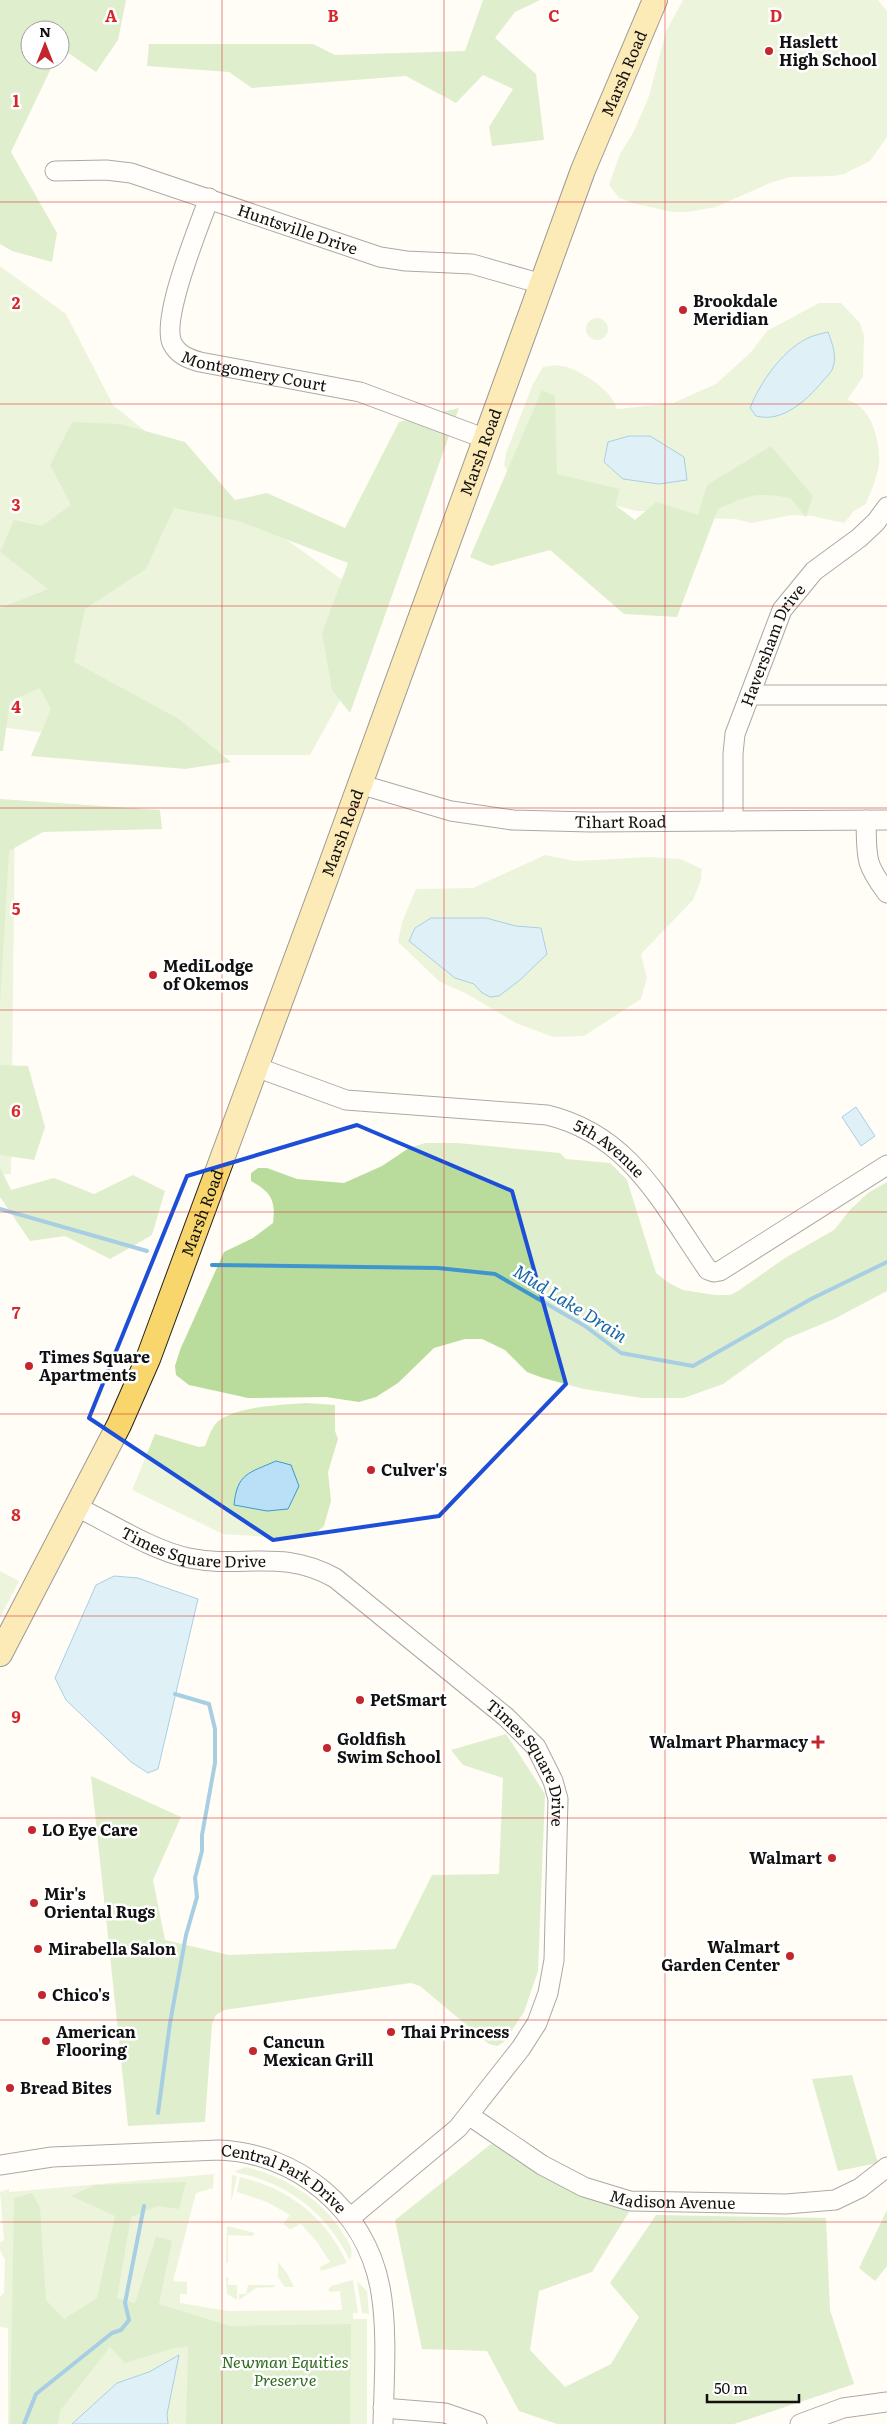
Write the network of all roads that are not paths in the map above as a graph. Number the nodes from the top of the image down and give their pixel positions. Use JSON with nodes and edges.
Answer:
{"nodes":[{"id":1,"x":655,"y":0,"type":"edge"},
{"id":2,"x":55,"y":171,"type":"dead end"},
{"id":3,"x":209,"y":198,"type":"junction"},
{"id":4,"x":542,"y":284,"type":"junction"},
{"id":5,"x":486,"y":438,"type":"junction"},
{"id":6,"x":887,"y":507,"type":"edge"},
{"id":7,"x":750,"y":695,"type":"junction"},
{"id":8,"x":887,"y":696,"type":"edge"},
{"id":9,"x":359,"y":784,"type":"junction"},
{"id":10,"x":866,"y":820,"type":"junction"},
{"id":11,"x":887,"y":820,"type":"edge"},
{"id":12,"x":733,"y":821,"type":"junction"},
{"id":13,"x":887,"y":893,"type":"edge"},
{"id":14,"x":256,"y":1067,"type":"junction"},
{"id":15,"x":887,"y":1165,"type":"edge"},
{"id":16,"x":77,"y":1507,"type":"junction"},
{"id":17,"x":0,"y":1654,"type":"edge"},
{"id":18,"x":470,"y":2116,"type":"junction"},
{"id":19,"x":0,"y":2165,"type":"edge"},
{"id":20,"x":887,"y":2167,"type":"edge"},
{"id":21,"x":350,"y":2218,"type":"junction"},
{"id":22,"x":887,"y":2402,"type":"edge"},
{"id":23,"x":383,"y":2416,"type":"edge"},
{"id":24,"x":477,"y":2424,"type":"edge"},
{"id":25,"x":800,"y":2424,"type":"edge"}],
"edges":[{"from":1,"to":4,"type":"main road","name":"Marsh Road"},
{"from":2,"to":3,"type":"street","name":"Huntsville Drive"},
{"from":3,"to":4,"type":"street","name":"Huntsville Drive"},
{"from":3,"to":5,"type":"street","name":"Montgomery Court"},
{"from":4,"to":5,"type":"main road","name":"Marsh Road"},
{"from":5,"to":9,"type":"main road","name":"Marsh Road"},
{"from":6,"to":7,"type":"street","name":"Haversham Drive"},
{"from":7,"to":8,"type":"street"},
{"from":7,"to":12,"type":"street","name":"Haversham Drive"},
{"from":9,"to":12,"type":"street","name":"Tihart Road"},
{"from":9,"to":14,"type":"main road","name":"Marsh Road"},
{"from":10,"to":11,"type":"street","name":"Tihart Road"},
{"from":10,"to":12,"type":"street","name":"Tihart Road"},
{"from":10,"to":13,"type":"street"},
{"from":14,"to":15,"type":"street","name":"5th Avenue"},
{"from":14,"to":16,"type":"main road","name":"Marsh Road"},
{"from":16,"to":17,"type":"main road","name":"Marsh Road"},
{"from":16,"to":18,"type":"street","name":"Times Square Drive"},
{"from":18,"to":20,"type":"street","name":"Madison Avenue"},
{"from":18,"to":21,"type":"street","name":"Times Square Drive"},
{"from":19,"to":21,"type":"street","name":"Central Park Drive"},
{"from":21,"to":23,"type":"street","name":"Central Park Drive"},
{"from":22,"to":25,"type":"street"},
{"from":23,"to":24,"type":"street"}]}
